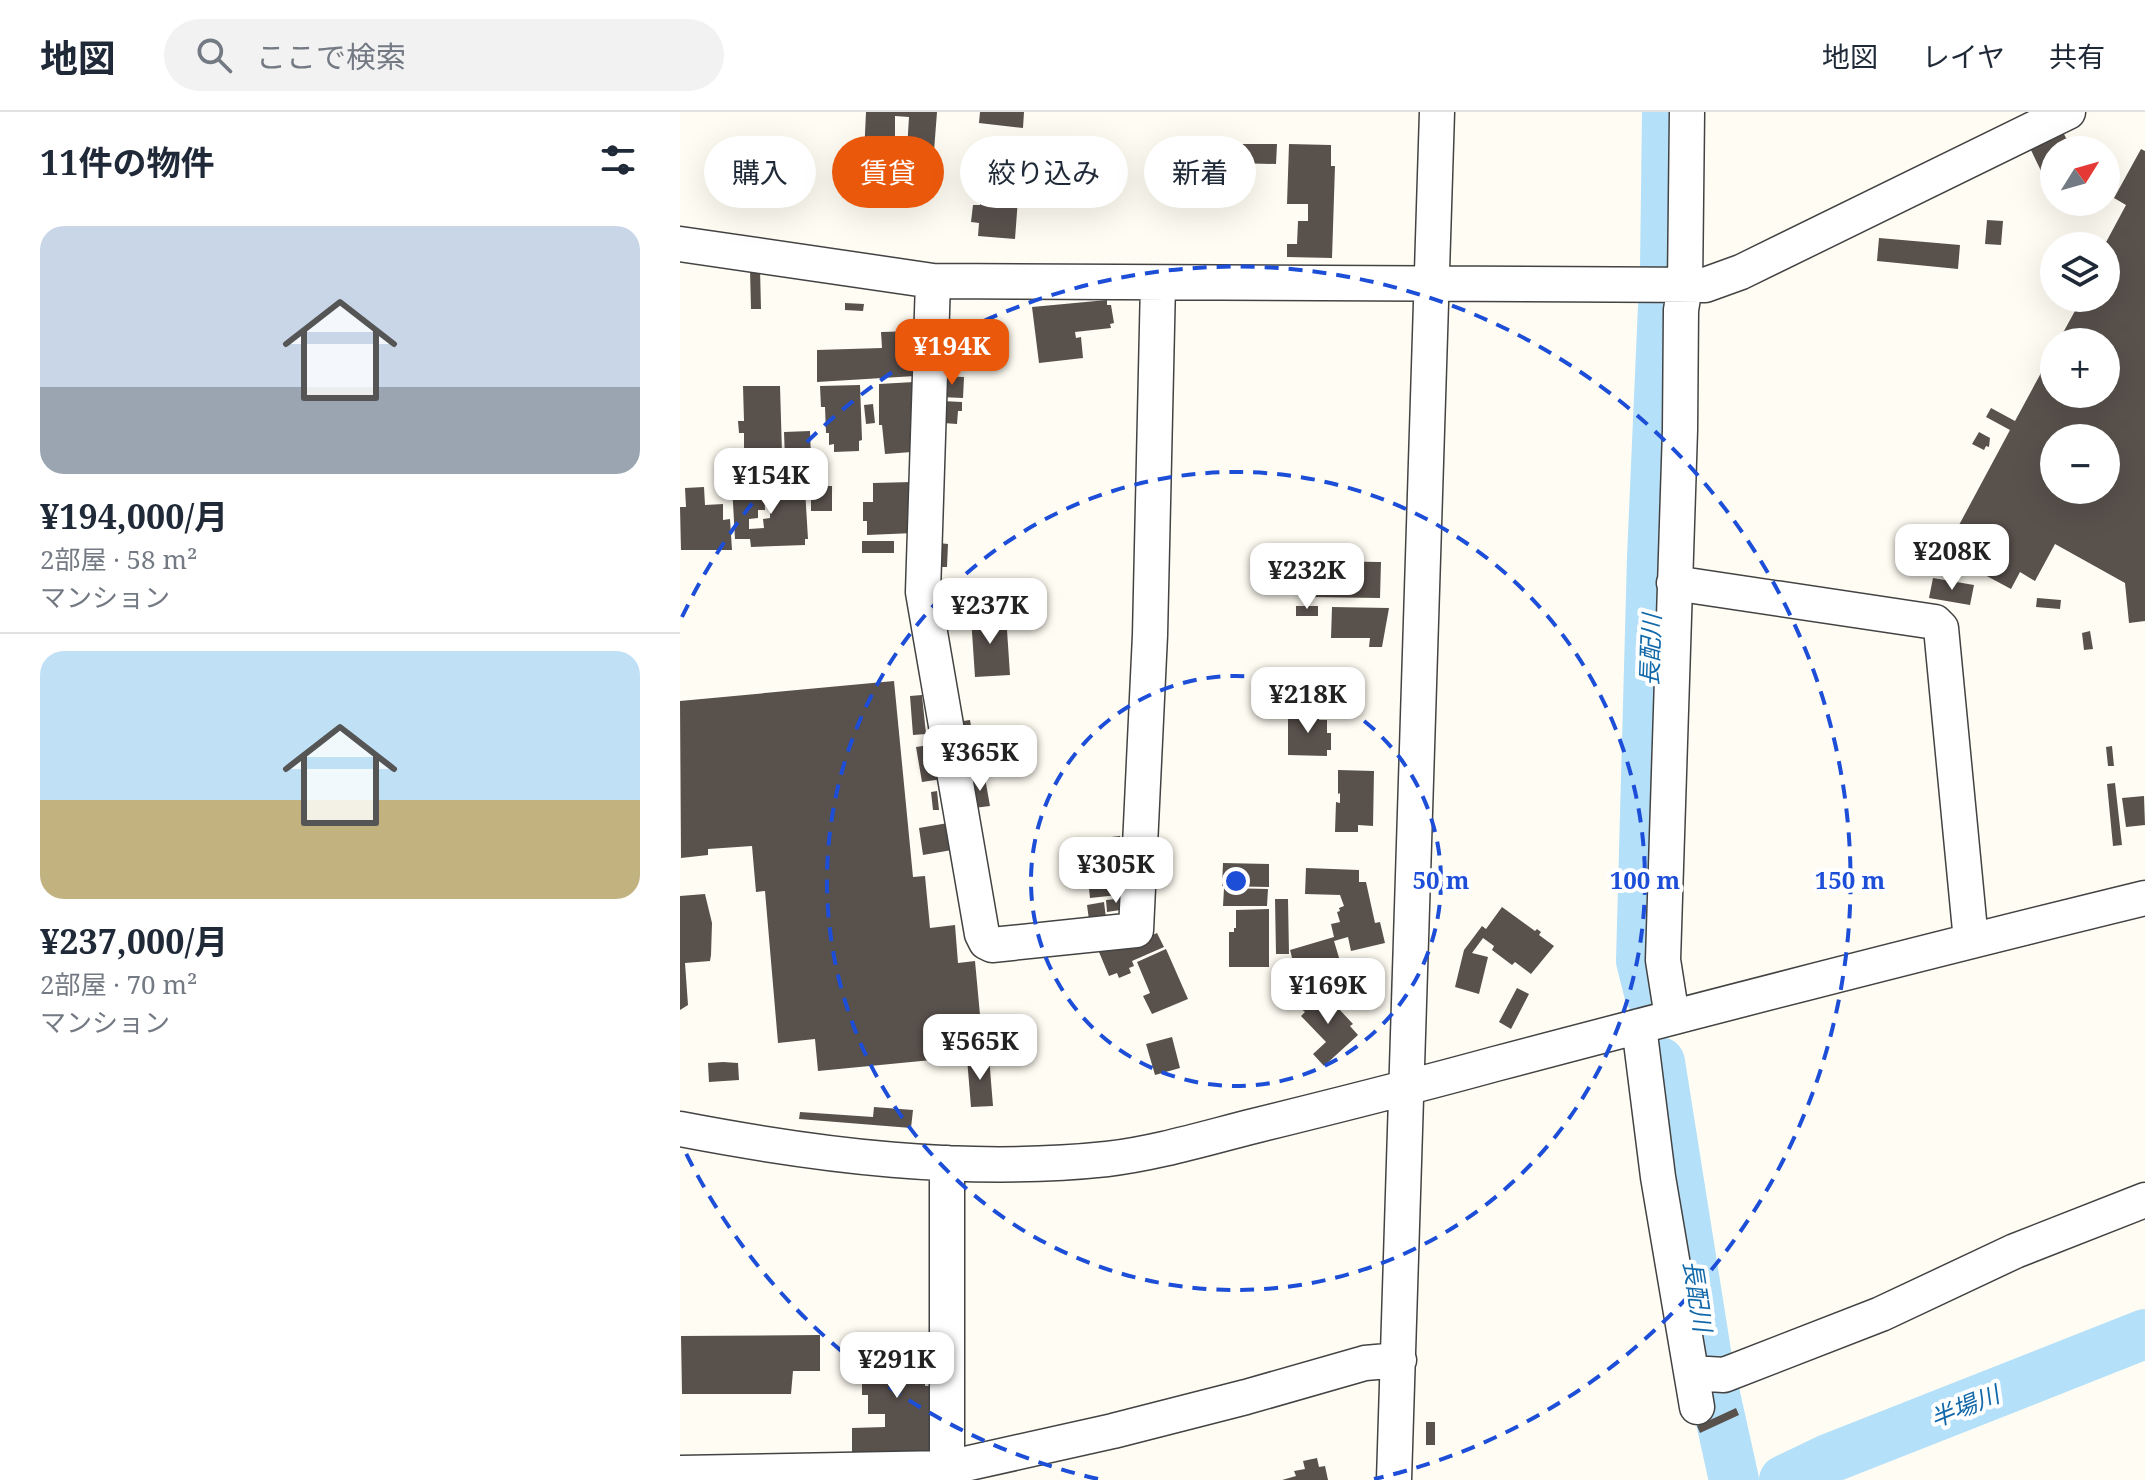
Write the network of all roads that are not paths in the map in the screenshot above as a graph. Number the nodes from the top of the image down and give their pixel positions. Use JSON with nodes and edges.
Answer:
{"nodes":[{"id":1,"x":1437,"y":112,"type":"edge"},
{"id":2,"x":1687,"y":112,"type":"edge"},
{"id":3,"x":2068,"y":112,"type":"edge"},
{"id":4,"x":680,"y":244,"type":"edge"},
{"id":5,"x":933,"y":281,"type":"junction"},
{"id":6,"x":1158,"y":283,"type":"junction"},
{"id":7,"x":1431,"y":284,"type":"junction"},
{"id":8,"x":1685,"y":286,"type":"junction"},
{"id":9,"x":1674,"y":583,"type":"junction"},
{"id":10,"x":2145,"y":898,"type":"edge"},
{"id":11,"x":1971,"y":941,"type":"junction"},
{"id":12,"x":1672,"y":1017,"type":"junction"},
{"id":13,"x":1639,"y":1026,"type":"junction"},
{"id":14,"x":1407,"y":1088,"type":"junction"},
{"id":15,"x":680,"y":1129,"type":"edge"},
{"id":16,"x":947,"y":1163,"type":"junction"},
{"id":17,"x":2145,"y":1200,"type":"edge"},
{"id":18,"x":1399,"y":1360,"type":"junction"},
{"id":19,"x":947,"y":1468,"type":"junction"},
{"id":20,"x":680,"y":1473,"type":"edge"},
{"id":21,"x":1394,"y":1480,"type":"edge"}],
"edges":[{"from":1,"to":7,"type":"street"},
{"from":2,"to":8,"type":"street"},
{"from":3,"to":8,"type":"street"},
{"from":4,"to":5,"type":"street"},
{"from":5,"to":6,"type":"street"},
{"from":5,"to":6,"type":"street"},
{"from":6,"to":7,"type":"street"},
{"from":7,"to":8,"type":"street"},
{"from":7,"to":14,"type":"street"},
{"from":8,"to":9,"type":"street"},
{"from":9,"to":11,"type":"street"},
{"from":9,"to":12,"type":"street"},
{"from":10,"to":11,"type":"street"},
{"from":11,"to":12,"type":"street"},
{"from":12,"to":13,"type":"street"},
{"from":13,"to":14,"type":"street"},
{"from":13,"to":17,"type":"street"},
{"from":14,"to":16,"type":"street"},
{"from":14,"to":18,"type":"street"},
{"from":15,"to":16,"type":"street"},
{"from":16,"to":19,"type":"street"},
{"from":18,"to":19,"type":"street"},
{"from":18,"to":21,"type":"street"},
{"from":19,"to":20,"type":"street"}]}
